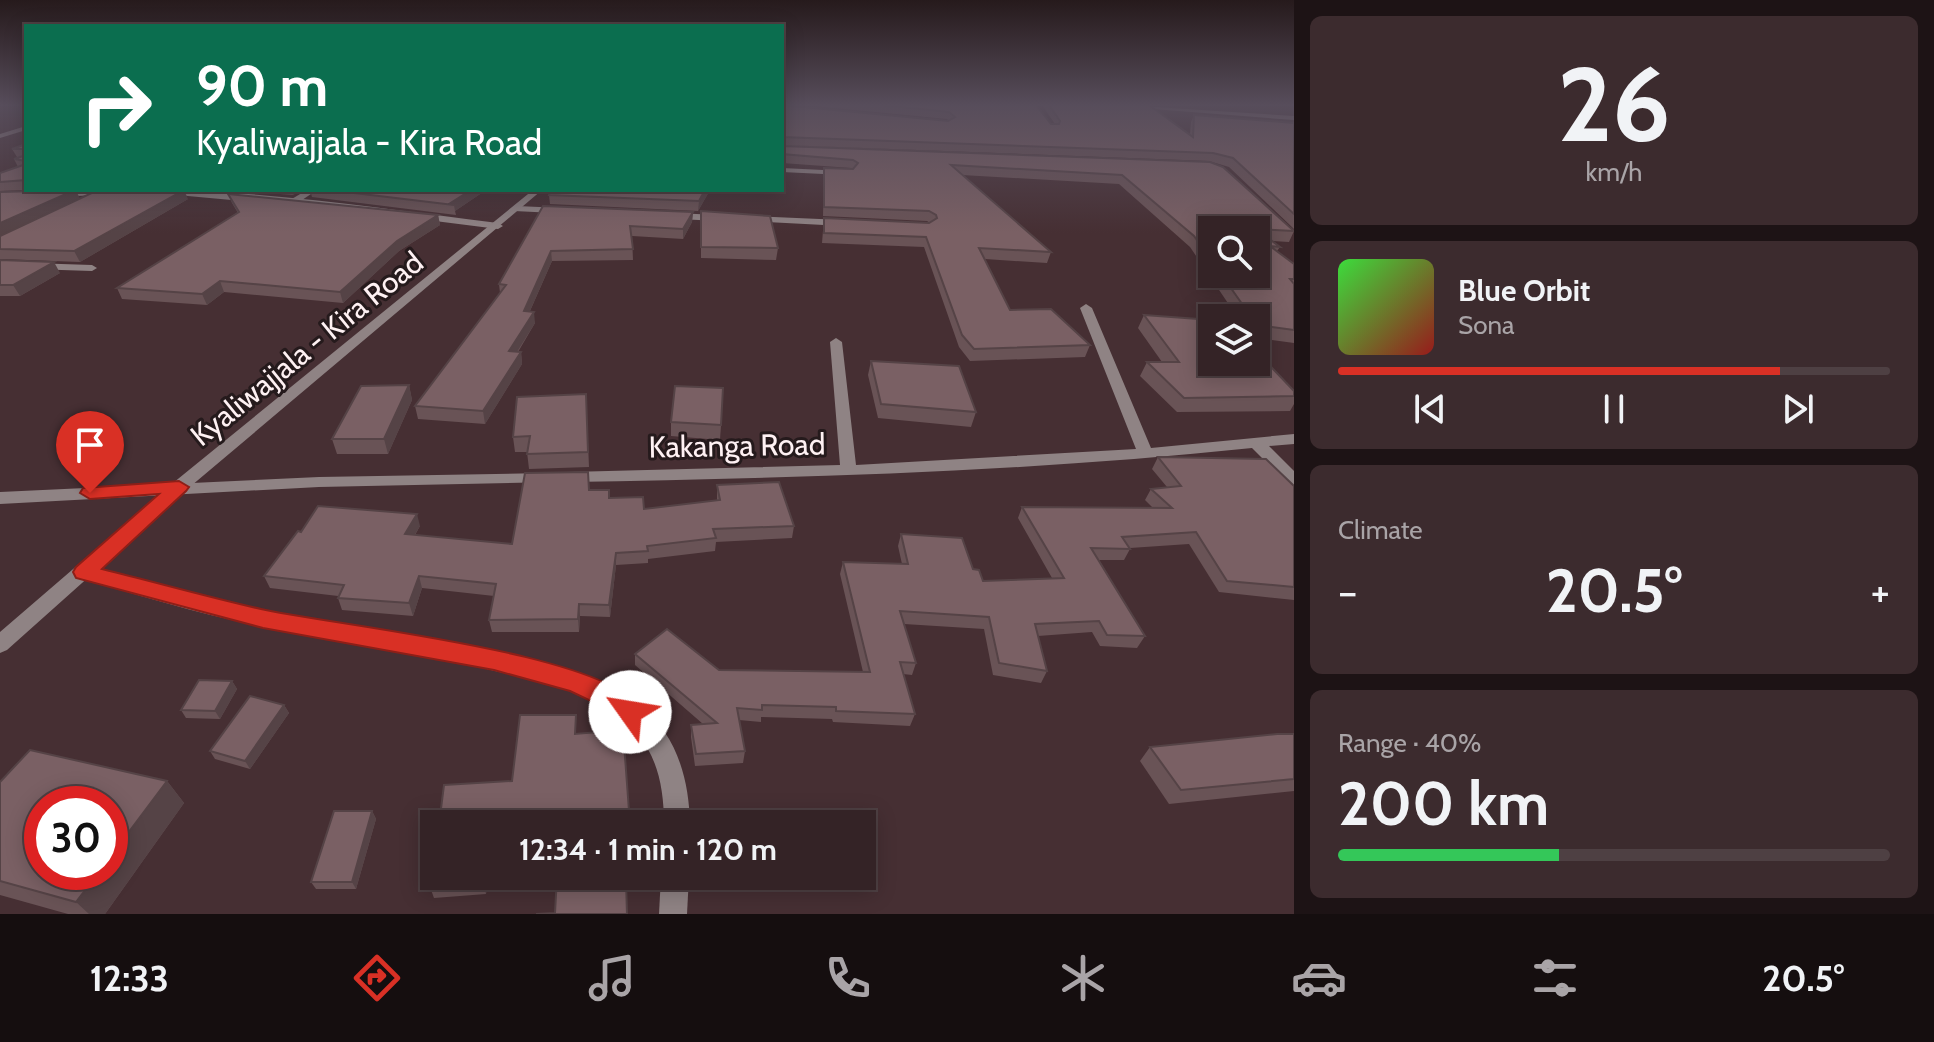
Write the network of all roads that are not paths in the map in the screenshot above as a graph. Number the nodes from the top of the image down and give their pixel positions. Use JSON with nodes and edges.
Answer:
{"nodes":[{"id":1,"x":784,"y":170,"type":"edge"},
{"id":2,"x":850,"y":173,"type":"edge"},
{"id":3,"x":81,"y":192,"type":"edge"},
{"id":4,"x":110,"y":192,"type":"edge"},
{"id":5,"x":178,"y":192,"type":"edge"},
{"id":6,"x":310,"y":192,"type":"edge"},
{"id":7,"x":536,"y":192,"type":"edge"},
{"id":8,"x":0,"y":197,"type":"edge"},
{"id":9,"x":293,"y":202,"type":"junction"},
{"id":10,"x":517,"y":209,"type":"junction"},
{"id":11,"x":848,"y":224,"type":"edge"},
{"id":12,"x":498,"y":226,"type":"junction"},
{"id":13,"x":0,"y":243,"type":"edge"},
{"id":14,"x":0,"y":265,"type":"edge"},
{"id":15,"x":92,"y":268,"type":"dead end"},
{"id":16,"x":1086,"y":308,"type":"dead end"},
{"id":17,"x":836,"y":342,"type":"dead end"},
{"id":18,"x":1294,"y":439,"type":"edge"},
{"id":19,"x":1256,"y":443,"type":"junction"},
{"id":20,"x":1145,"y":453,"type":"junction"},
{"id":21,"x":849,"y":472,"type":"junction"},
{"id":22,"x":1294,"y":480,"type":"edge"},
{"id":23,"x":179,"y":487,"type":"junction"},
{"id":24,"x":0,"y":498,"type":"edge"},
{"id":25,"x":84,"y":572,"type":"junction"},
{"id":26,"x":0,"y":644,"type":"edge"},
{"id":27,"x":678,"y":810,"type":"edge"},
{"id":28,"x":674,"y":890,"type":"edge"},
{"id":29,"x":673,"y":914,"type":"edge"}],
"edges":[{"from":1,"to":2,"type":"street"},
{"from":3,"to":8,"type":"street"},
{"from":4,"to":13,"type":"street"},
{"from":5,"to":9,"type":"street"},
{"from":6,"to":9,"type":"street"},
{"from":7,"to":10,"type":"street","name":"Kyaliwajjala - Kira Road"},
{"from":9,"to":12,"type":"street"},
{"from":10,"to":11,"type":"street"},
{"from":10,"to":12,"type":"street","name":"Kyaliwajjala - Kira Road"},
{"from":12,"to":23,"type":"street","name":"Kyaliwajjala - Kira Road"},
{"from":14,"to":15,"type":"street"},
{"from":16,"to":20,"type":"street"},
{"from":17,"to":21,"type":"street"},
{"from":18,"to":19,"type":"street","name":"Kakanga Road"},
{"from":19,"to":20,"type":"street","name":"Kakanga Road"},
{"from":19,"to":22,"type":"street"},
{"from":20,"to":21,"type":"street","name":"Kakanga Road"},
{"from":21,"to":23,"type":"street","name":"Kakanga Road"},
{"from":23,"to":24,"type":"street","name":"Kakanga Road"},
{"from":23,"to":25,"type":"street","name":"Kyaliwajjala - Kira Road"},
{"from":25,"to":26,"type":"street","name":"Kyaliwajjala - Kira Road"},
{"from":25,"to":27,"type":"street"},
{"from":28,"to":29,"type":"street"}]}
